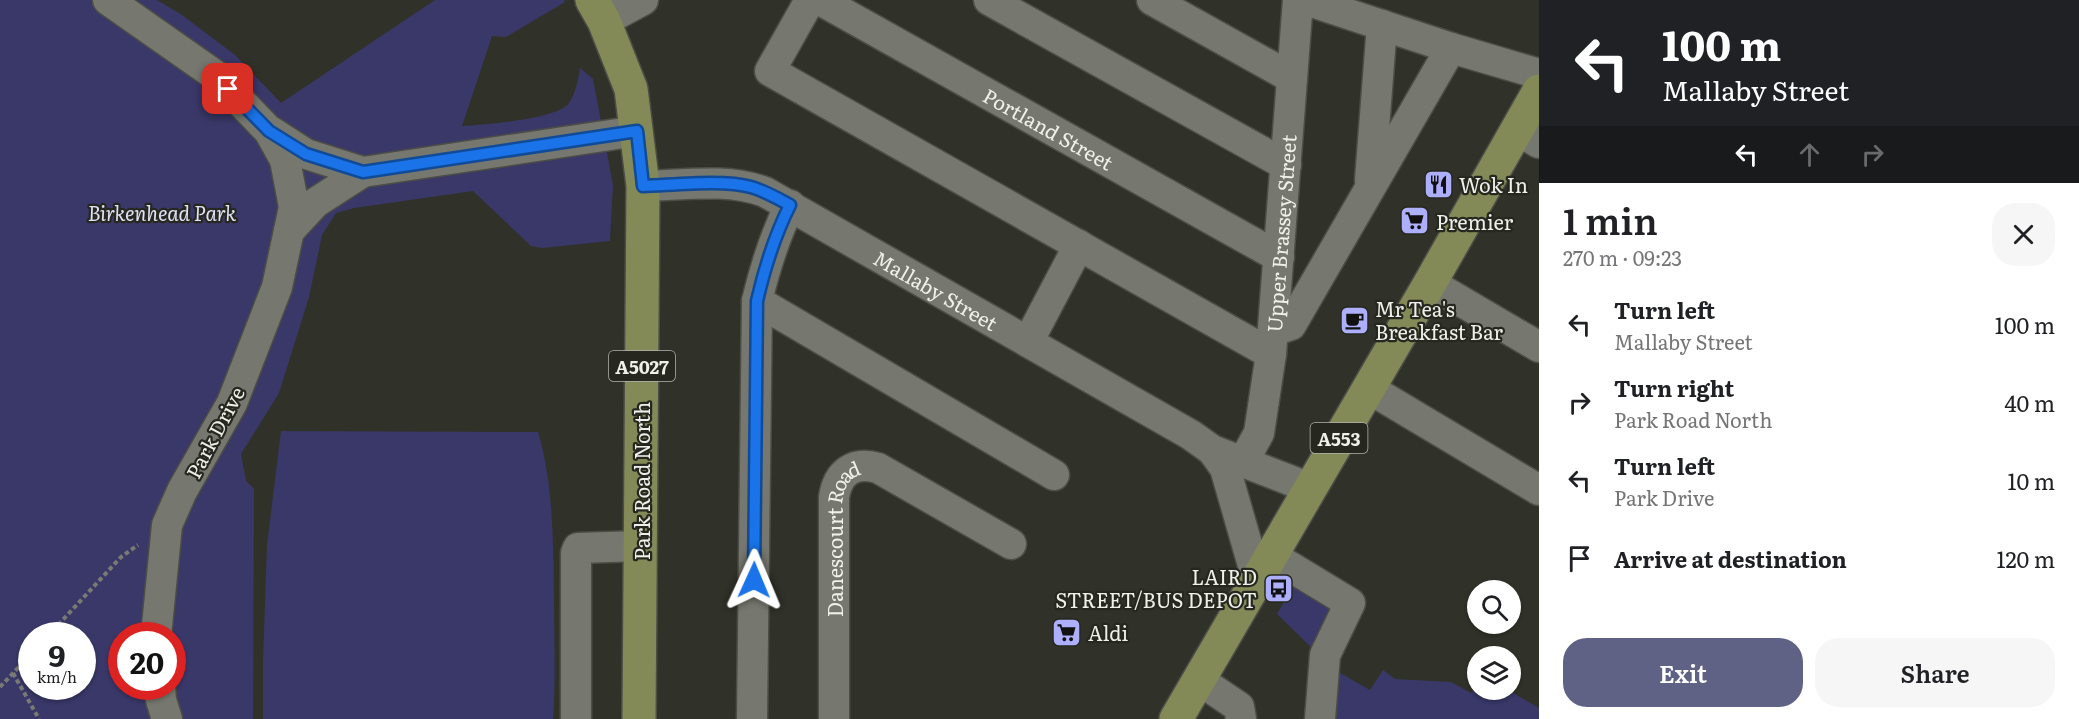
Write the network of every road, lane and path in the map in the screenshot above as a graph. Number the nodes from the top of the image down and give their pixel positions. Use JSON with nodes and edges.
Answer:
{"nodes":[{"id":1,"x":108,"y":0,"type":"edge"},
{"id":2,"x":643,"y":0,"type":"edge"},
{"id":3,"x":810,"y":0,"type":"edge"},
{"id":4,"x":820,"y":0,"type":"edge"},
{"id":5,"x":989,"y":0,"type":"edge"},
{"id":6,"x":1152,"y":0,"type":"edge"},
{"id":7,"x":1298,"y":0,"type":"edge"},
{"id":8,"x":1306,"y":0,"type":"edge"},
{"id":9,"x":598,"y":11,"type":"edge"},
{"id":10,"x":1382,"y":25,"type":"junction"},
{"id":11,"x":1451,"y":48,"type":"junction"},
{"id":12,"x":1539,"y":74,"type":"edge"},
{"id":13,"x":1292,"y":78,"type":"junction"},
{"id":14,"x":1539,"y":91,"type":"edge"},
{"id":15,"x":269,"y":131,"type":"junction"},
{"id":16,"x":637,"y":131,"type":"junction"},
{"id":17,"x":1528,"y":136,"type":"edge"},
{"id":18,"x":1286,"y":165,"type":"junction"},
{"id":19,"x":363,"y":172,"type":"junction"},
{"id":20,"x":643,"y":186,"type":"junction"},
{"id":21,"x":1369,"y":189,"type":"junction"},
{"id":22,"x":790,"y":205,"type":"junction"},
{"id":23,"x":289,"y":231,"type":"junction"},
{"id":24,"x":1079,"y":245,"type":"junction"},
{"id":25,"x":1279,"y":257,"type":"junction"},
{"id":26,"x":1430,"y":283,"type":"junction"},
{"id":27,"x":757,"y":301,"type":"junction"},
{"id":28,"x":1028,"y":342,"type":"junction"},
{"id":29,"x":1272,"y":343,"type":"junction"},
{"id":30,"x":1539,"y":347,"type":"edge"},
{"id":31,"x":1368,"y":388,"type":"junction"},
{"id":32,"x":1212,"y":450,"type":"junction"},
{"id":33,"x":1244,"y":462,"type":"junction"},
{"id":34,"x":1054,"y":475,"type":"dead end"},
{"id":35,"x":1310,"y":488,"type":"junction"},
{"id":36,"x":1539,"y":490,"type":"edge"},
{"id":37,"x":167,"y":525,"type":"junction"},
{"id":38,"x":1011,"y":544,"type":"dead end"},
{"id":39,"x":640,"y":546,"type":"junction"},
{"id":40,"x":1264,"y":567,"type":"junction"},
{"id":41,"x":61,"y":622,"type":"edge"},
{"id":42,"x":157,"y":622,"type":"edge"},
{"id":43,"x":18,"y":668,"type":"edge"},
{"id":44,"x":13,"y":673,"type":"junction"},
{"id":45,"x":1199,"y":680,"type":"junction"},
{"id":46,"x":0,"y":687,"type":"edge"},
{"id":47,"x":161,"y":700,"type":"edge"},
{"id":48,"x":39,"y":719,"type":"edge"},
{"id":49,"x":167,"y":719,"type":"edge"},
{"id":50,"x":576,"y":719,"type":"edge"},
{"id":51,"x":639,"y":719,"type":"edge"},
{"id":52,"x":752,"y":719,"type":"edge"},
{"id":53,"x":834,"y":719,"type":"edge"},
{"id":54,"x":1176,"y":719,"type":"edge"},
{"id":55,"x":1241,"y":719,"type":"edge"},
{"id":56,"x":1320,"y":719,"type":"edge"}],
"edges":[{"from":1,"to":15,"type":"street","name":"Park Drive"},
{"from":2,"to":9,"type":"street"},
{"from":3,"to":24,"type":"street"},
{"from":4,"to":25,"type":"street","name":"Portland Street"},
{"from":5,"to":18,"type":"street"},
{"from":6,"to":13,"type":"street"},
{"from":7,"to":13,"type":"street","name":"Upper Brassey Street"},
{"from":8,"to":10,"type":"street"},
{"from":9,"to":16,"type":"main road","name":"Park Road North","number":"A5027"},
{"from":10,"to":11,"type":"street"},
{"from":10,"to":21,"type":"street"},
{"from":11,"to":12,"type":"street"},
{"from":11,"to":21,"type":"street"},
{"from":13,"to":18,"type":"street","name":"Upper Brassey Street"},
{"from":14,"to":17,"type":"main road","number":"A553"},
{"from":15,"to":19,"type":"street","name":"Park Drive"},
{"from":15,"to":23,"type":"street","name":"Park Drive"},
{"from":16,"to":19,"type":"street","name":"Park Drive"},
{"from":16,"to":20,"type":"main road","name":"Park Road North","number":"A5027"},
{"from":17,"to":26,"type":"main road","number":"A553"},
{"from":18,"to":25,"type":"street","name":"Upper Brassey Street"},
{"from":19,"to":23,"type":"street","name":"Park Drive"},
{"from":20,"to":22,"type":"street","name":"Mallaby Street"},
{"from":20,"to":39,"type":"main road","name":"Park Road North","number":"A5027"},
{"from":21,"to":29,"type":"street"},
{"from":22,"to":27,"type":"street"},
{"from":22,"to":28,"type":"street","name":"Mallaby Street"},
{"from":23,"to":37,"type":"street","name":"Park Drive"},
{"from":24,"to":28,"type":"street"},
{"from":24,"to":29,"type":"street"},
{"from":25,"to":29,"type":"street","name":"Upper Brassey Street"},
{"from":26,"to":30,"type":"street"},
{"from":26,"to":31,"type":"main road","number":"A553"},
{"from":27,"to":34,"type":"street"},
{"from":27,"to":52,"type":"street"},
{"from":28,"to":32,"type":"street","name":"Mallaby Street"},
{"from":29,"to":33,"type":"street","name":"Upper Brassey Street"},
{"from":31,"to":35,"type":"main road","number":"A553"},
{"from":31,"to":36,"type":"street"},
{"from":32,"to":33,"type":"street","name":"Mallaby Street"},
{"from":32,"to":40,"type":"street","name":"Mallaby Street"},
{"from":33,"to":35,"type":"street","name":"Mallaby Street"},
{"from":35,"to":40,"type":"main road","number":"A553"},
{"from":37,"to":41,"type":"path"},
{"from":37,"to":42,"type":"street","name":"Park Drive"},
{"from":38,"to":53,"type":"street","name":"Danescourt Road"},
{"from":39,"to":50,"type":"street"},
{"from":39,"to":51,"type":"main road","name":"Park Road North","number":"A5027"},
{"from":40,"to":45,"type":"main road","number":"A553"},
{"from":40,"to":56,"type":"street"},
{"from":43,"to":44,"type":"path"},
{"from":44,"to":46,"type":"path"},
{"from":44,"to":48,"type":"path"},
{"from":45,"to":54,"type":"main road","number":"A553"},
{"from":45,"to":55,"type":"street"},
{"from":47,"to":49,"type":"street"}]}
